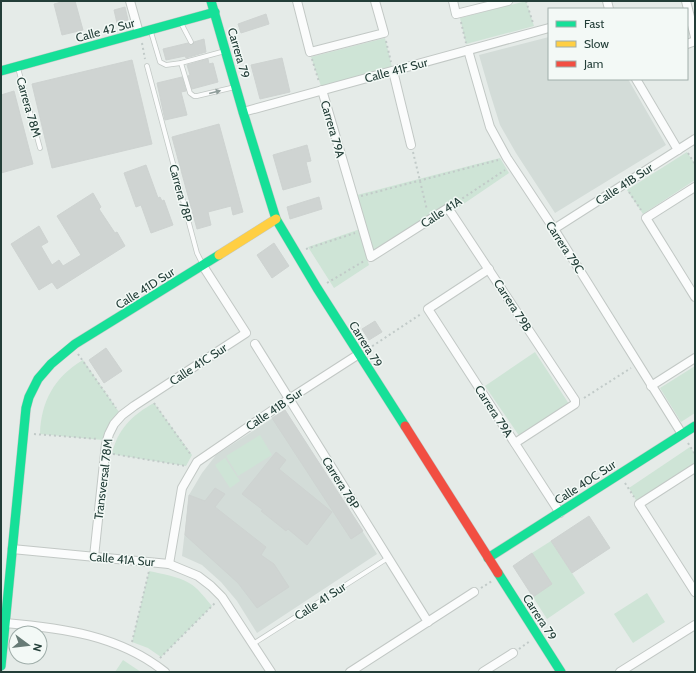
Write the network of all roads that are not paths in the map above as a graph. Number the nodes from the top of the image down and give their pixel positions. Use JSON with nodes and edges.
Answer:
{"nodes":[{"id":1,"x":130,"y":1,"type":"edge"},
{"id":2,"x":212,"y":1,"type":"edge"},
{"id":3,"x":297,"y":1,"type":"edge"},
{"id":4,"x":375,"y":1,"type":"edge"},
{"id":5,"x":452,"y":1,"type":"edge"},
{"id":6,"x":508,"y":1,"type":"edge"},
{"id":7,"x":688,"y":9,"type":"edge"},
{"id":8,"x":215,"y":12,"type":"junction"},
{"id":9,"x":181,"y":21,"type":"junction"},
{"id":10,"x":548,"y":28,"type":"edge"},
{"id":11,"x":150,"y":30,"type":"junction"},
{"id":12,"x":139,"y":33,"type":"junction"},
{"id":13,"x":695,"y":37,"type":"edge"},
{"id":14,"x":191,"y":42,"type":"dead end"},
{"id":15,"x":225,"y":50,"type":"junction"},
{"id":16,"x":468,"y":50,"type":"junction"},
{"id":17,"x":196,"y":53,"type":"dead end"},
{"id":18,"x":199,"y":58,"type":"junction"},
{"id":19,"x":181,"y":64,"type":"junction"},
{"id":20,"x":17,"y":66,"type":"junction"},
{"id":21,"x":147,"y":66,"type":"road end"},
{"id":22,"x":1,"y":70,"type":"edge"},
{"id":23,"x":393,"y":71,"type":"junction"},
{"id":24,"x":637,"y":80,"type":"edge"},
{"id":25,"x":236,"y":87,"type":"junction"},
{"id":26,"x":322,"y":90,"type":"junction"},
{"id":27,"x":243,"y":112,"type":"junction"},
{"id":28,"x":695,"y":139,"type":"edge"},
{"id":29,"x":411,"y":146,"type":"road end"},
{"id":30,"x":40,"y":148,"type":"dead end"},
{"id":31,"x":681,"y":148,"type":"junction"},
{"id":32,"x":695,"y":187,"type":"edge"},
{"id":33,"x":448,"y":208,"type":"joint"},
{"id":34,"x":276,"y":219,"type":"junction"},
{"id":35,"x":554,"y":230,"type":"junction"},
{"id":36,"x":371,"y":257,"type":"joint"},
{"id":37,"x":203,"y":266,"type":"junction"},
{"id":38,"x":489,"y":268,"type":"junction"},
{"id":39,"x":695,"y":297,"type":"edge"},
{"id":40,"x":246,"y":333,"type":"joint"},
{"id":41,"x":255,"y":344,"type":"dead end"},
{"id":42,"x":359,"y":354,"type":"junction"},
{"id":43,"x":695,"y":358,"type":"edge"},
{"id":44,"x":651,"y":386,"type":"junction"},
{"id":45,"x":149,"y":396,"type":"joint"},
{"id":46,"x":289,"y":398,"type":"junction"},
{"id":47,"x":695,"y":426,"type":"edge"},
{"id":48,"x":682,"y":434,"type":"junction"},
{"id":49,"x":515,"y":443,"type":"junction"},
{"id":50,"x":695,"y":468,"type":"edge"},
{"id":51,"x":560,"y":513,"type":"junction"},
{"id":52,"x":12,"y":549,"type":"junction"},
{"id":53,"x":94,"y":557,"type":"junction"},
{"id":54,"x":388,"y":558,"type":"junction"},
{"id":55,"x":488,"y":558,"type":"junction"},
{"id":56,"x":170,"y":564,"type":"junction"},
{"id":57,"x":474,"y":592,"type":"road end"},
{"id":58,"x":695,"y":592,"type":"edge"},
{"id":59,"x":428,"y":622,"type":"junction"},
{"id":60,"x":5,"y":623,"type":"junction"},
{"id":61,"x":695,"y":624,"type":"edge"},
{"id":62,"x":253,"y":644,"type":"junction"},
{"id":63,"x":513,"y":652,"type":"road end"},
{"id":64,"x":1,"y":666,"type":"edge"},
{"id":65,"x":354,"y":671,"type":"edge"},
{"id":66,"x":165,"y":672,"type":"edge"},
{"id":67,"x":271,"y":672,"type":"edge"},
{"id":68,"x":483,"y":672,"type":"edge"},
{"id":69,"x":561,"y":672,"type":"edge"},
{"id":70,"x":620,"y":672,"type":"edge"}],
"edges":[{"from":1,"to":12,"type":"street"},
{"from":2,"to":8,"type":"street","name":"Carrera 79"},
{"from":3,"to":4,"type":"street"},
{"from":5,"to":6,"type":"street"},
{"from":7,"to":13,"type":"street"},
{"from":8,"to":9,"type":"street","name":"Calle 42 Sur"},
{"from":8,"to":15,"type":"street","name":"Carrera 79"},
{"from":9,"to":11,"type":"street","name":"Calle 42 Sur"},
{"from":9,"to":14,"type":"lane"},
{"from":10,"to":16,"type":"street","name":"Calle 41F Sur"},
{"from":11,"to":12,"type":"street","name":"Calle 42 Sur"},
{"from":11,"to":19,"type":"lane"},
{"from":12,"to":20,"type":"street","name":"Calle 42 Sur"},
{"from":15,"to":18,"type":"lane"},
{"from":15,"to":25,"type":"street","name":"Carrera 79"},
{"from":16,"to":23,"type":"street","name":"Calle 41F Sur"},
{"from":16,"to":35,"type":"street","name":"Carrera 79C"},
{"from":17,"to":18,"type":"lane"},
{"from":18,"to":19,"type":"lane"},
{"from":19,"to":25,"type":"lane","one_way":true},
{"from":20,"to":22,"type":"street","name":"Calle 42 Sur"},
{"from":20,"to":30,"type":"lane","name":"Carrera 78M"},
{"from":21,"to":37,"type":"lane","name":"Carrera 78P"},
{"from":23,"to":26,"type":"street","name":"Calle 41F Sur"},
{"from":23,"to":29,"type":"street"},
{"from":24,"to":31,"type":"street"},
{"from":25,"to":27,"type":"street","name":"Carrera 79"},
{"from":26,"to":27,"type":"street","name":"Calle 41F Sur"},
{"from":26,"to":36,"type":"street","name":"Carrera 79A"},
{"from":27,"to":34,"type":"street","name":"Carrera 79"},
{"from":28,"to":31,"type":"street","name":"Calle 41B Sur"},
{"from":31,"to":35,"type":"street","name":"Calle 41B Sur"},
{"from":32,"to":39,"type":"street"},
{"from":33,"to":36,"type":"street","name":"Calle 41A"},
{"from":33,"to":38,"type":"street","name":"Carrera 79B"},
{"from":34,"to":37,"type":"street","name":"Calle 41D Sur"},
{"from":34,"to":42,"type":"street","name":"Carrera 79"},
{"from":35,"to":44,"type":"street","name":"Carrera 79C"},
{"from":37,"to":40,"type":"street","name":"Carrera 78P"},
{"from":37,"to":52,"type":"street","name":"Calle 41D Sur"},
{"from":38,"to":49,"type":"street","name":"Carrera 79B"},
{"from":38,"to":49,"type":"street","name":"Carrera 79A"},
{"from":40,"to":45,"type":"street","name":"Calle 41C Sur"},
{"from":41,"to":46,"type":"street","name":"Carrera 78P"},
{"from":42,"to":46,"type":"street","name":"Calle 41B Sur"},
{"from":42,"to":55,"type":"street","name":"Carrera 79"},
{"from":43,"to":44,"type":"street"},
{"from":44,"to":48,"type":"street","name":"Carrera 79C"},
{"from":45,"to":53,"type":"street","name":"Transversal 78M"},
{"from":46,"to":54,"type":"street","name":"Carrera 78P"},
{"from":46,"to":56,"type":"street","name":"Calle 41B Sur"},
{"from":47,"to":48,"type":"street","name":"Calle 40C Sur"},
{"from":48,"to":51,"type":"street","name":"Calle 40C Sur"},
{"from":49,"to":51,"type":"street","name":"Carrera 79A"},
{"from":50,"to":58,"type":"street"},
{"from":51,"to":55,"type":"street","name":"Calle 40C Sur"},
{"from":52,"to":53,"type":"street","name":"Calle 41A Sur"},
{"from":52,"to":60,"type":"street","name":"Calle 41D Sur"},
{"from":53,"to":56,"type":"street","name":"Calle 41A Sur"},
{"from":54,"to":59,"type":"street","name":"Carrera 78P"},
{"from":54,"to":62,"type":"lane","name":"Calle 41 Sur"},
{"from":55,"to":69,"type":"street","name":"Carrera 79"},
{"from":56,"to":62,"type":"street","name":"Calle 41A Sur"},
{"from":57,"to":59,"type":"street"},
{"from":59,"to":65,"type":"street"},
{"from":60,"to":64,"type":"street","name":"Calle 41D Sur"},
{"from":60,"to":66,"type":"street"},
{"from":61,"to":70,"type":"street"},
{"from":62,"to":67,"type":"street","name":"Calle 41A Sur"},
{"from":63,"to":68,"type":"street"}]}
